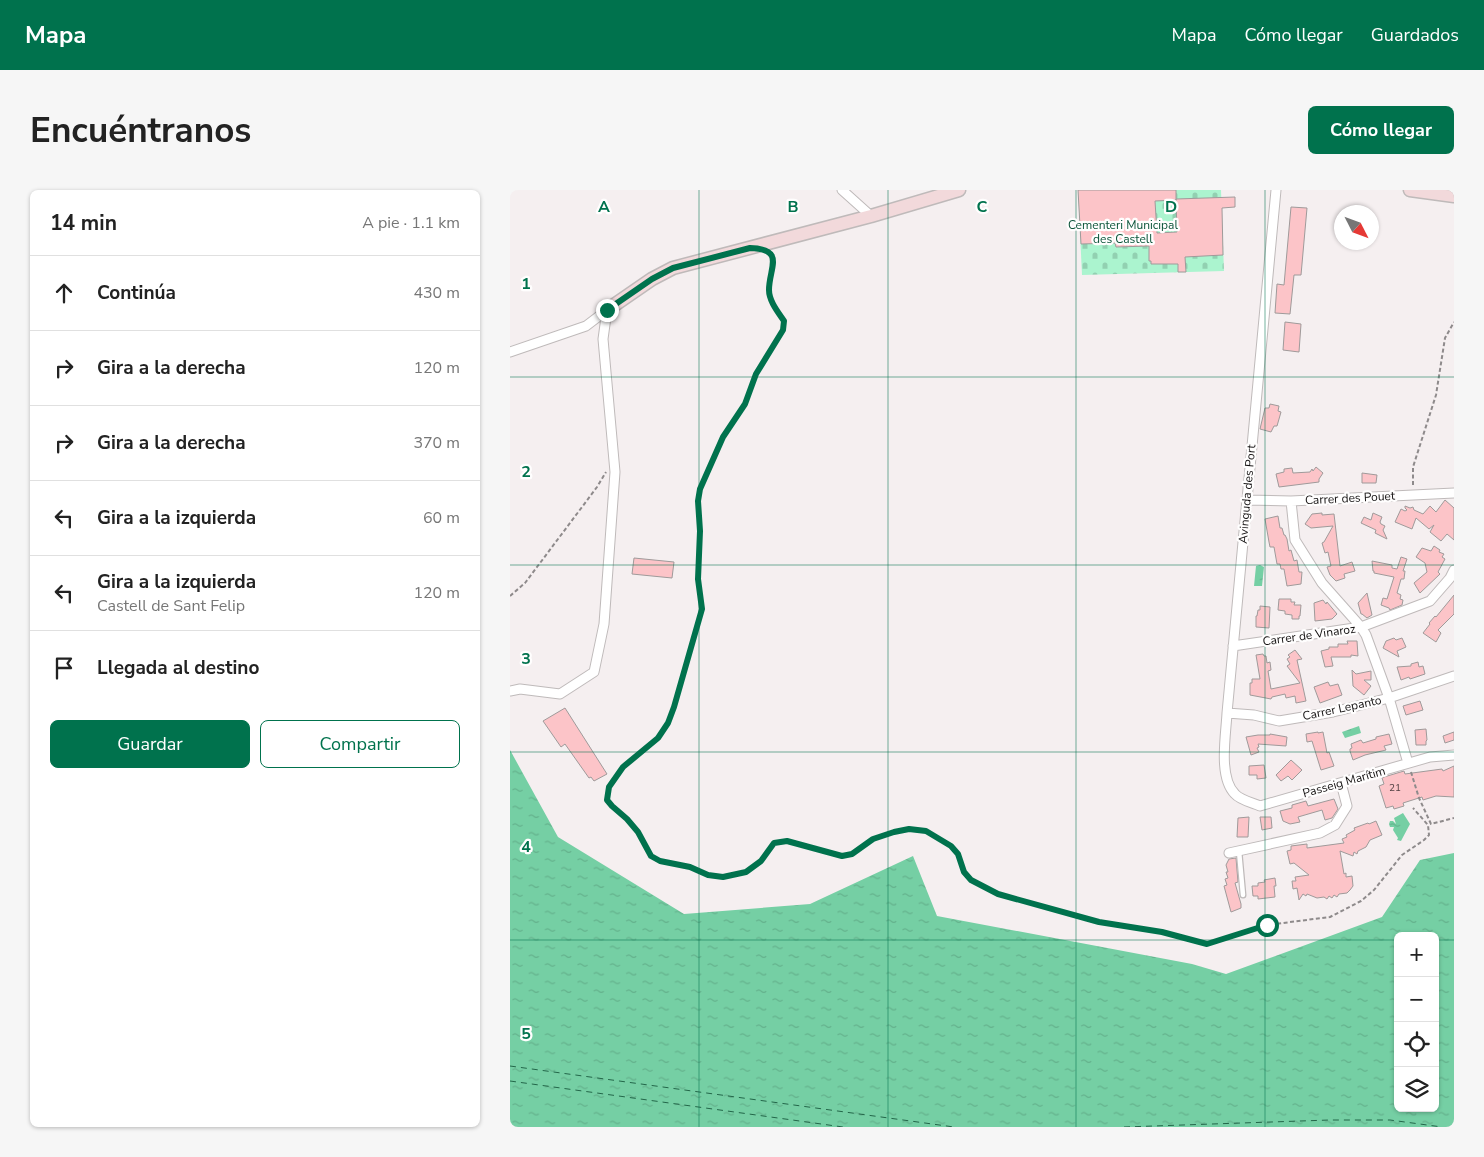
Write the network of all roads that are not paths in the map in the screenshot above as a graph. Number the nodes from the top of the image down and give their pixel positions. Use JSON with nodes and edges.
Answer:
{"nodes":[{"id":1,"x":842,"y":190,"type":"edge"},
{"id":2,"x":959,"y":190,"type":"edge"},
{"id":3,"x":1276,"y":190,"type":"edge"},
{"id":4,"x":1410,"y":190,"type":"edge"},
{"id":5,"x":1454,"y":196,"type":"edge"},
{"id":6,"x":872,"y":216,"type":"junction"},
{"id":7,"x":607,"y":310,"type":"junction"},
{"id":8,"x":510,"y":352,"type":"edge"},
{"id":9,"x":1454,"y":493,"type":"edge"},
{"id":10,"x":1247,"y":500,"type":"junction"},
{"id":11,"x":1291,"y":501,"type":"junction"},
{"id":12,"x":1454,"y":570,"type":"edge"},
{"id":13,"x":1361,"y":627,"type":"junction"},
{"id":14,"x":1233,"y":646,"type":"junction"},
{"id":15,"x":1454,"y":676,"type":"edge"},
{"id":16,"x":510,"y":691,"type":"edge"},
{"id":17,"x":1389,"y":698,"type":"junction"},
{"id":18,"x":1227,"y":713,"type":"junction"},
{"id":19,"x":1454,"y":755,"type":"edge"},
{"id":20,"x":1408,"y":764,"type":"junction"},
{"id":21,"x":1342,"y":782,"type":"junction"},
{"id":22,"x":1235,"y":795,"type":"joint"},
{"id":23,"x":1239,"y":851,"type":"junction"},
{"id":24,"x":1229,"y":853,"type":"dead end"},
{"id":25,"x":1243,"y":894,"type":"dead end"}],
"edges":[{"from":1,"to":6,"type":"street"},
{"from":2,"to":6,"type":"street"},
{"from":3,"to":10,"type":"street","name":"Avinguda des Port"},
{"from":4,"to":5,"type":"street"},
{"from":6,"to":7,"type":"street"},
{"from":7,"to":8,"type":"street"},
{"from":7,"to":16,"type":"street"},
{"from":9,"to":11,"type":"street","name":"Carrer des Pouet"},
{"from":10,"to":11,"type":"street","name":"Carrer des Pouet"},
{"from":10,"to":14,"type":"street","name":"Avinguda des Port"},
{"from":11,"to":13,"type":"street"},
{"from":12,"to":13,"type":"street","name":"Carrer de Vinaroz"},
{"from":13,"to":14,"type":"street","name":"Carrer de Vinaroz"},
{"from":13,"to":17,"type":"street"},
{"from":14,"to":18,"type":"street","name":"Avinguda des Port"},
{"from":15,"to":17,"type":"street","name":"Carrer Lepanto"},
{"from":17,"to":18,"type":"street","name":"Carrer Lepanto"},
{"from":17,"to":20,"type":"street"},
{"from":18,"to":22,"type":"street","name":"Avinguda des Port"},
{"from":19,"to":20,"type":"street","name":"Passeig Marítim"},
{"from":20,"to":21,"type":"street","name":"Passeig Marítim"},
{"from":21,"to":22,"type":"street","name":"Passeig Marítim"},
{"from":21,"to":23,"type":"street"},
{"from":23,"to":24,"type":"street"},
{"from":23,"to":25,"type":"lane"}]}
